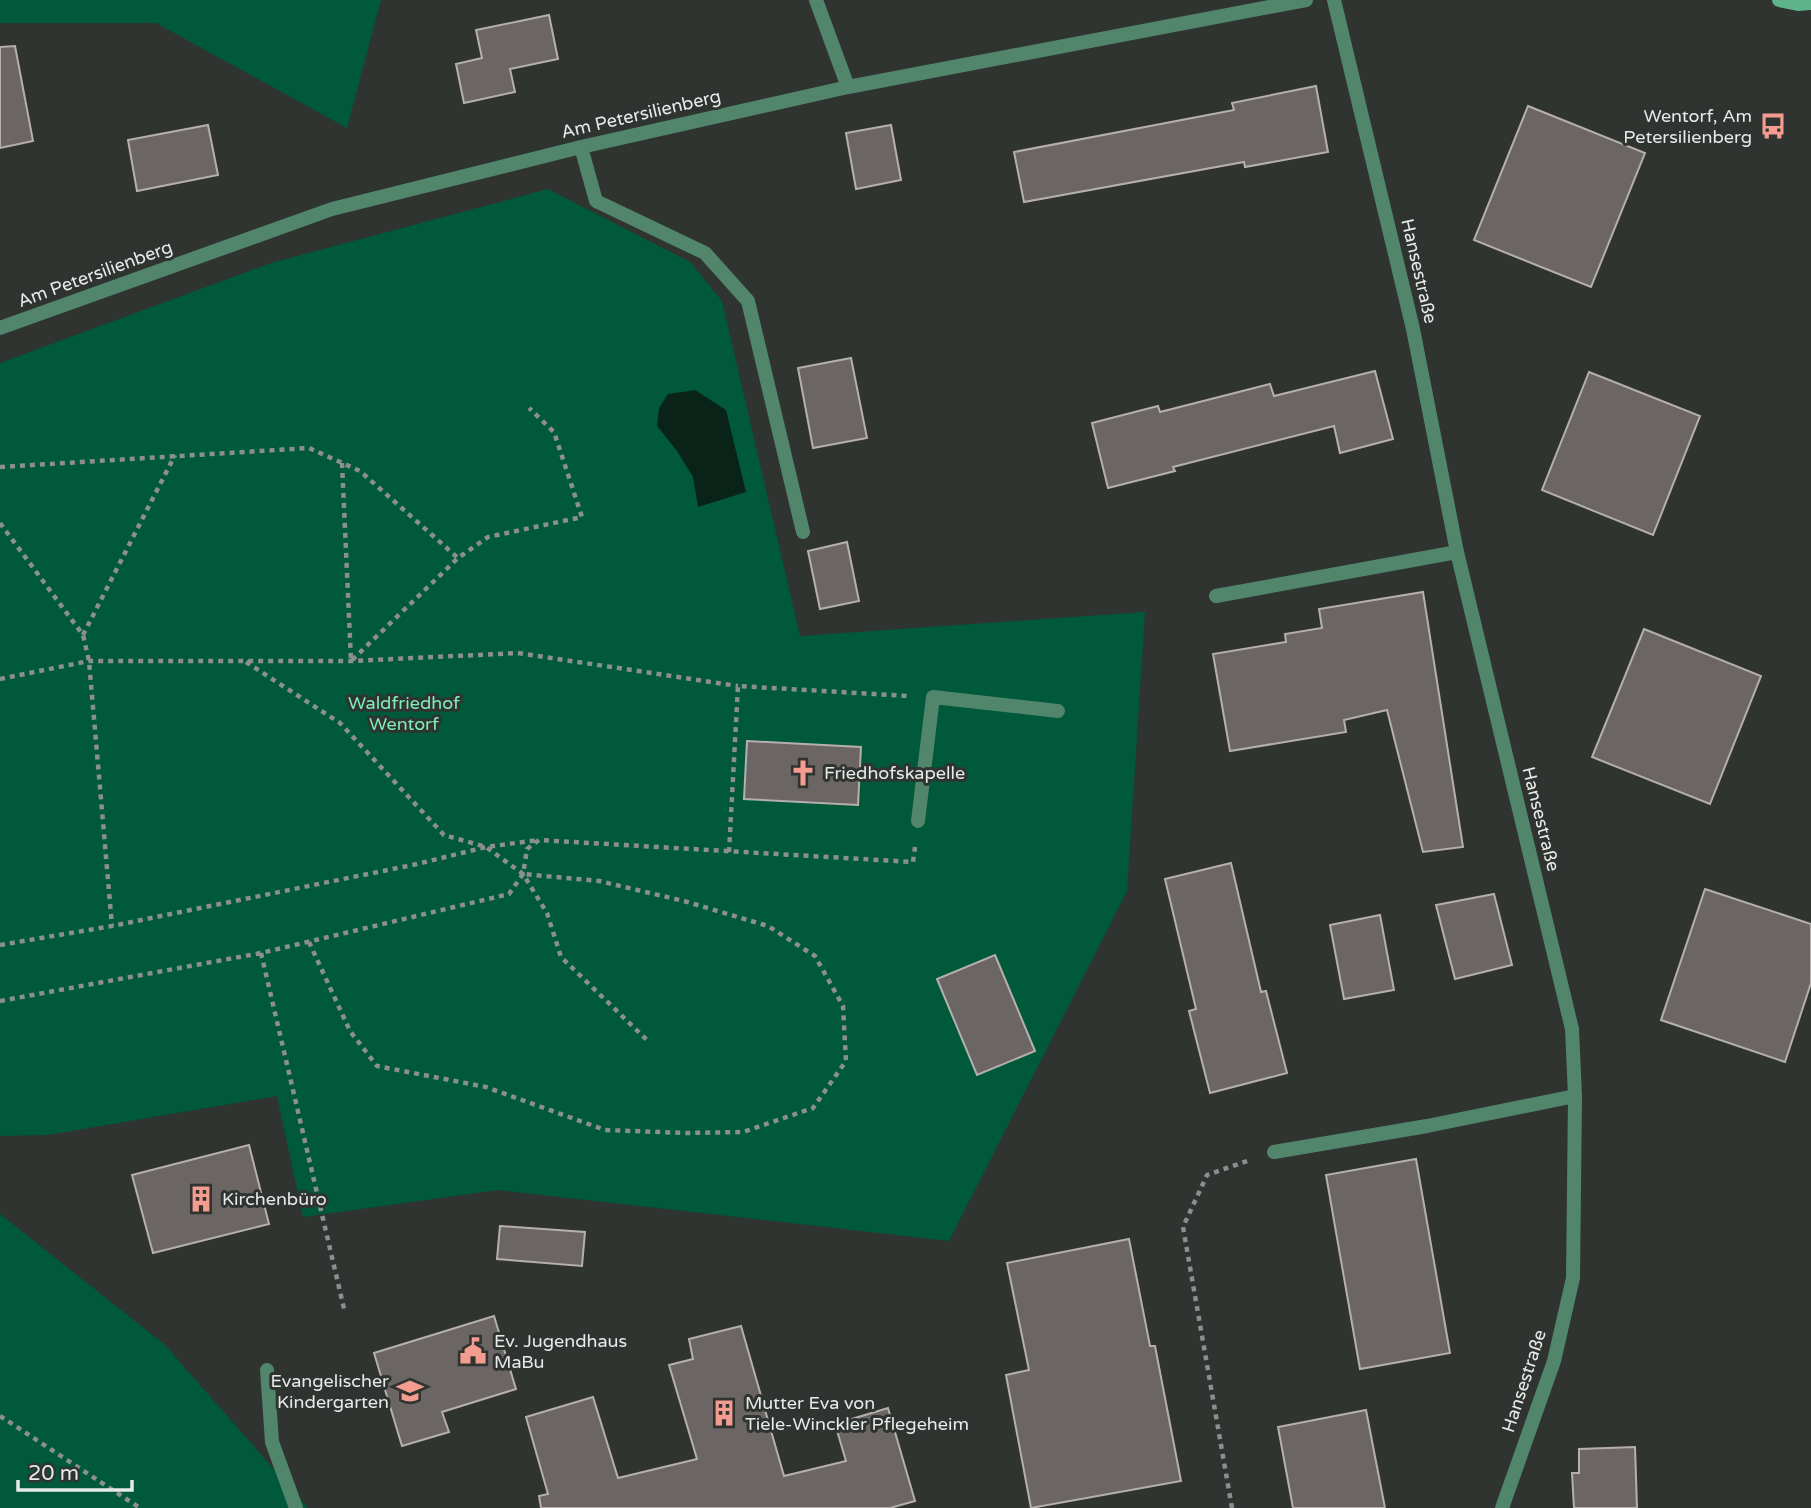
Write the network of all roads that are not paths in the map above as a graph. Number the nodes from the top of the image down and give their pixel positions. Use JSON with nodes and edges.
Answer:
{"nodes":[{"id":1,"x":816,"y":0,"type":"edge"},
{"id":2,"x":1306,"y":0,"type":"edge"},
{"id":3,"x":1334,"y":0,"type":"edge"},
{"id":4,"x":1779,"y":0,"type":"edge"},
{"id":5,"x":1811,"y":4,"type":"edge"},
{"id":6,"x":848,"y":88,"type":"junction"},
{"id":7,"x":581,"y":147,"type":"junction"},
{"id":8,"x":0,"y":328,"type":"edge"},
{"id":9,"x":803,"y":532,"type":"dead end"},
{"id":10,"x":1457,"y":552,"type":"junction"},
{"id":11,"x":1216,"y":596,"type":"dead end"},
{"id":12,"x":1058,"y":712,"type":"dead end"},
{"id":13,"x":918,"y":821,"type":"road end"},
{"id":14,"x":1575,"y":1096,"type":"junction"},
{"id":15,"x":1274,"y":1152,"type":"road end"},
{"id":16,"x":267,"y":1370,"type":"dead end"},
{"id":17,"x":296,"y":1508,"type":"edge"},
{"id":18,"x":1502,"y":1508,"type":"edge"}],
"edges":[{"from":1,"to":6,"type":"street"},
{"from":2,"to":6,"type":"street","name":"Am Petersilienberg"},
{"from":3,"to":10,"type":"street","name":"Hansestraße"},
{"from":4,"to":5,"type":"main road"},
{"from":6,"to":7,"type":"street","name":"Am Petersilienberg"},
{"from":7,"to":8,"type":"street","name":"Am Petersilienberg"},
{"from":7,"to":9,"type":"street"},
{"from":10,"to":11,"type":"street"},
{"from":10,"to":14,"type":"street","name":"Hansestraße"},
{"from":12,"to":13,"type":"street"},
{"from":14,"to":15,"type":"street"},
{"from":14,"to":18,"type":"street","name":"Hansestraße"},
{"from":16,"to":17,"type":"street"}]}
